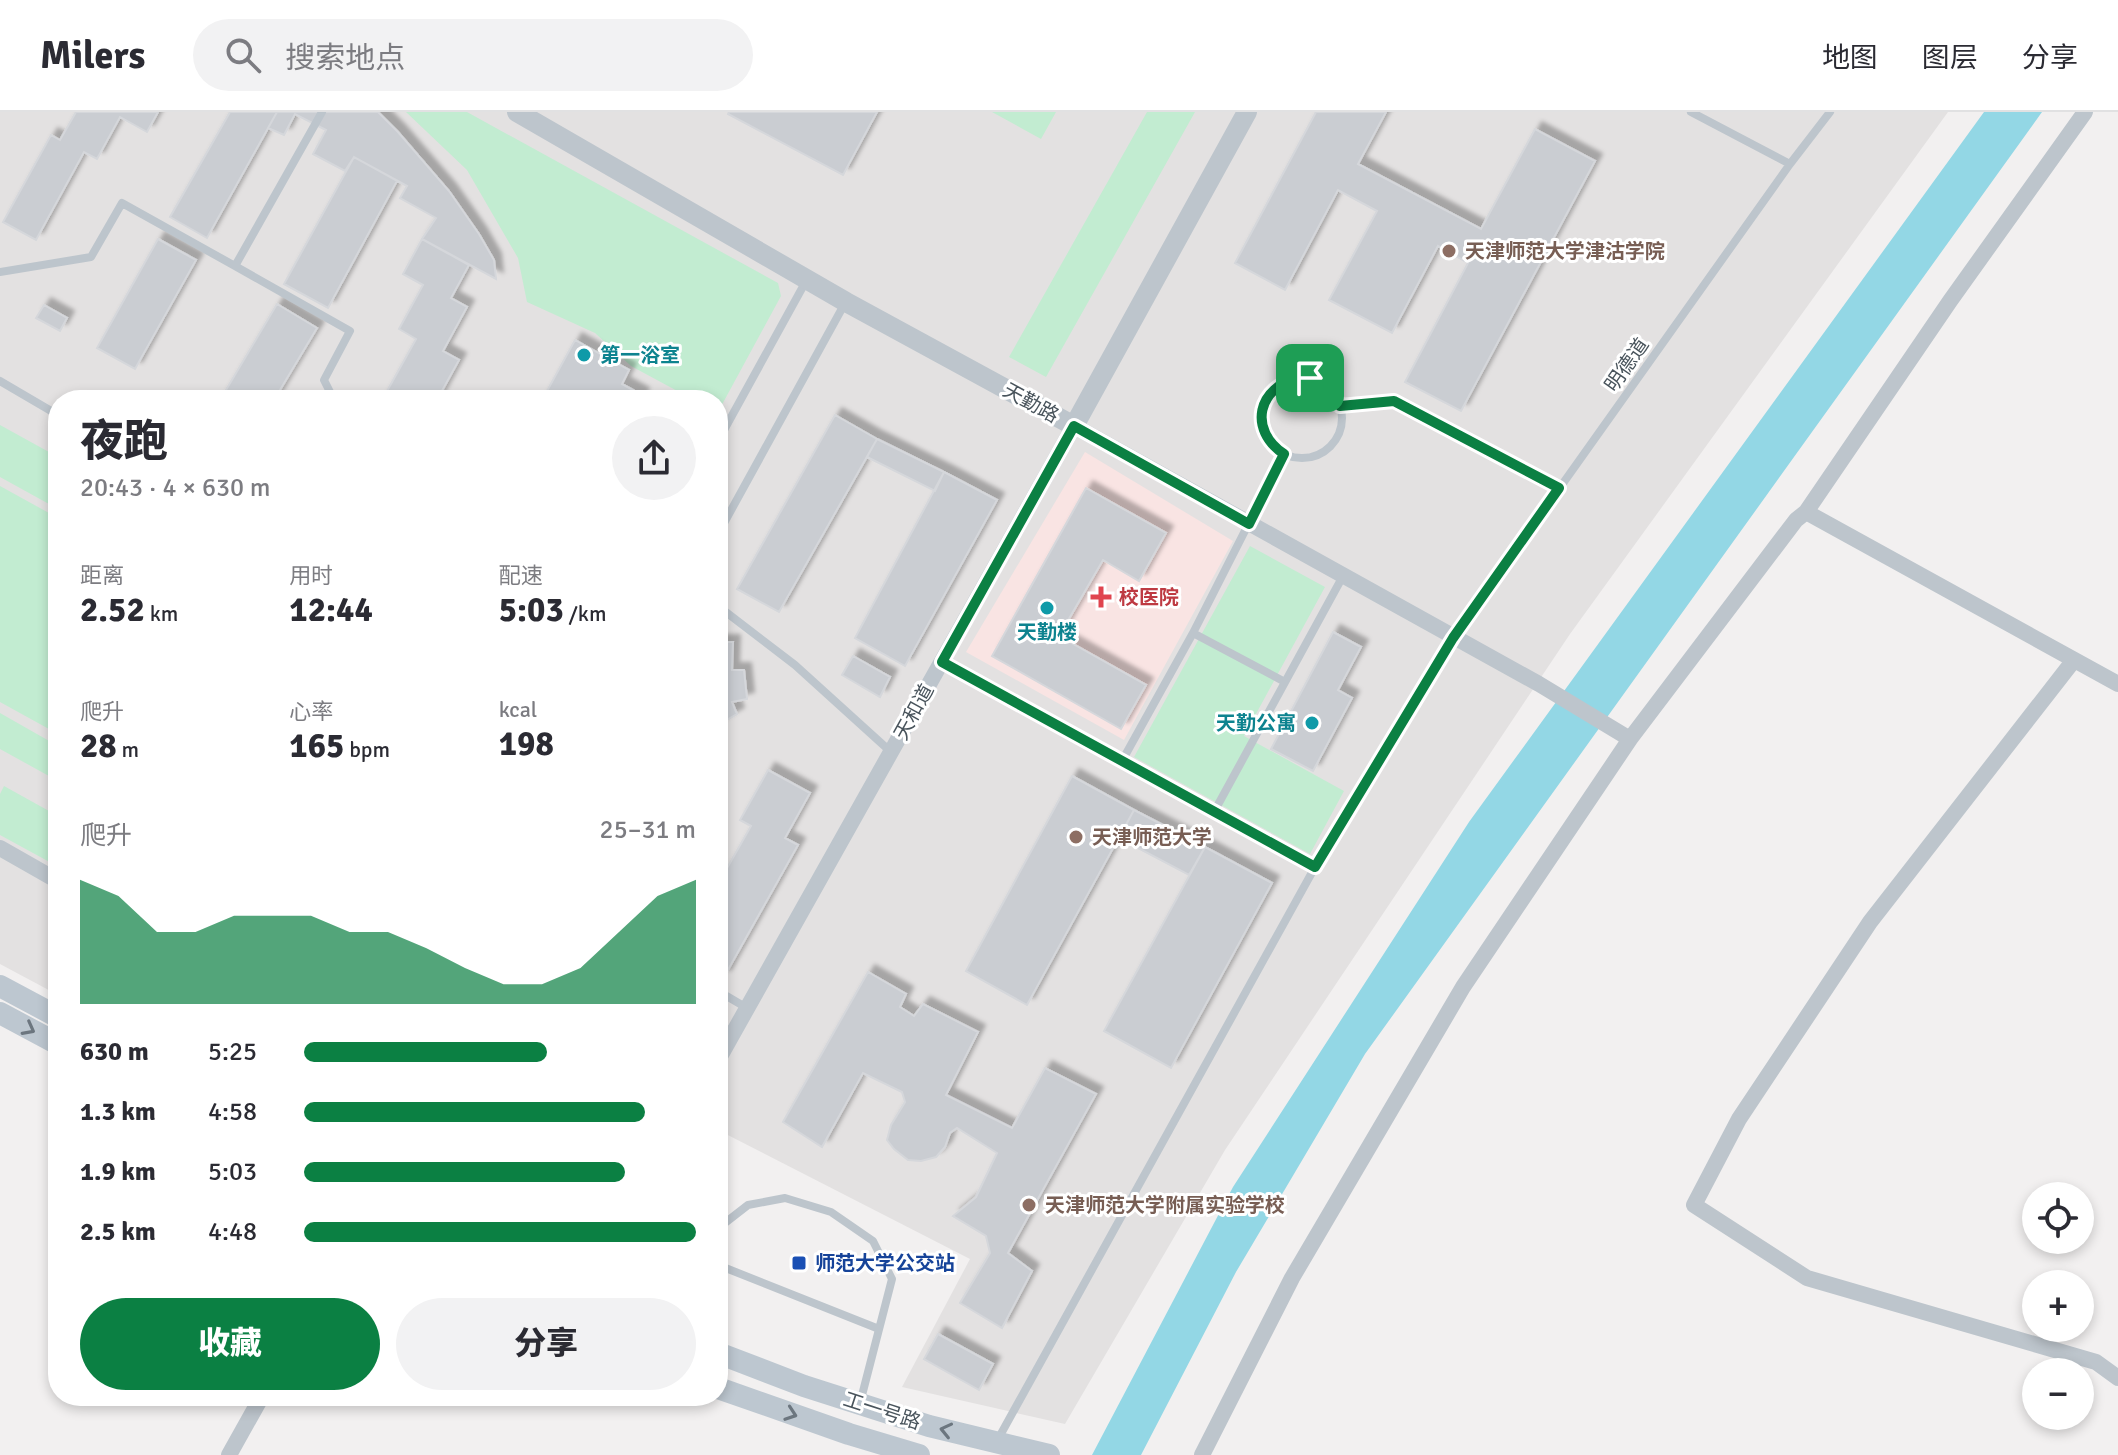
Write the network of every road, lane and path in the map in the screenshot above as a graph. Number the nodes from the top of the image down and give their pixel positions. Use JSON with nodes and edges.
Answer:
{"nodes":[{"id":1,"x":322,"y":112,"type":"edge"},
{"id":2,"x":517,"y":112,"type":"edge"},
{"id":3,"x":1247,"y":112,"type":"edge"},
{"id":4,"x":1691,"y":112,"type":"edge"},
{"id":5,"x":1830,"y":112,"type":"edge"},
{"id":6,"x":2085,"y":112,"type":"edge"},
{"id":7,"x":1790,"y":164,"type":"junction"},
{"id":8,"x":235,"y":266,"type":"junction"},
{"id":9,"x":0,"y":272,"type":"edge"},
{"id":10,"x":807,"y":280,"type":"junction"},
{"id":11,"x":846,"y":302,"type":"junction"},
{"id":12,"x":0,"y":381,"type":"edge"},
{"id":13,"x":329,"y":390,"type":"edge"},
{"id":14,"x":1340,"y":406,"type":"junction"},
{"id":15,"x":48,"y":409,"type":"edge"},
{"id":16,"x":728,"y":423,"type":"edge"},
{"id":17,"x":1074,"y":426,"type":"junction"},
{"id":18,"x":1284,"y":454,"type":"junction"},
{"id":19,"x":1559,"y":488,"type":"junction"},
{"id":20,"x":1806,"y":512,"type":"junction"},
{"id":21,"x":728,"y":516,"type":"edge"},
{"id":22,"x":1249,"y":524,"type":"junction"},
{"id":23,"x":1343,"y":576,"type":"junction"},
{"id":24,"x":728,"y":614,"type":"edge"},
{"id":25,"x":1193,"y":633,"type":"junction"},
{"id":26,"x":1453,"y":638,"type":"junction"},
{"id":27,"x":2074,"y":660,"type":"junction"},
{"id":28,"x":942,"y":662,"type":"junction"},
{"id":29,"x":1285,"y":682,"type":"junction"},
{"id":30,"x":2118,"y":684,"type":"edge"},
{"id":31,"x":1630,"y":739,"type":"junction"},
{"id":32,"x":891,"y":752,"type":"junction"},
{"id":33,"x":1122,"y":761,"type":"junction"},
{"id":34,"x":1214,"y":812,"type":"junction"},
{"id":35,"x":0,"y":848,"type":"edge"},
{"id":36,"x":1315,"y":867,"type":"junction"},
{"id":37,"x":48,"y":875,"type":"edge"},
{"id":38,"x":0,"y":986,"type":"edge"},
{"id":39,"x":728,"y":997,"type":"edge"},
{"id":40,"x":747,"y":1008,"type":"junction"},
{"id":41,"x":48,"y":1012,"type":"edge"},
{"id":42,"x":0,"y":1013,"type":"edge"},
{"id":43,"x":48,"y":1039,"type":"edge"},
{"id":44,"x":728,"y":1042,"type":"edge"},
{"id":45,"x":728,"y":1222,"type":"edge"},
{"id":46,"x":728,"y":1269,"type":"edge"},
{"id":47,"x":879,"y":1329,"type":"junction"},
{"id":48,"x":728,"y":1357,"type":"edge"},
{"id":49,"x":2118,"y":1378,"type":"edge"},
{"id":50,"x":728,"y":1392,"type":"edge"},
{"id":51,"x":860,"y":1404,"type":"junction"},
{"id":52,"x":256,"y":1406,"type":"edge"},
{"id":53,"x":997,"y":1442,"type":"junction"},
{"id":54,"x":229,"y":1455,"type":"edge"},
{"id":55,"x":919,"y":1455,"type":"edge"},
{"id":56,"x":1049,"y":1455,"type":"edge"},
{"id":57,"x":1202,"y":1455,"type":"edge"}],
"edges":[{"from":1,"to":8,"type":"lane"},
{"from":2,"to":10,"type":"street","name":"天勤路"},
{"from":3,"to":17,"type":"street","name":"天和道"},
{"from":4,"to":7,"type":"lane"},
{"from":5,"to":7,"type":"lane","name":"明德道"},
{"from":6,"to":20,"type":"street"},
{"from":7,"to":19,"type":"lane","name":"明德道"},
{"from":8,"to":9,"type":"lane"},
{"from":8,"to":13,"type":"lane"},
{"from":10,"to":11,"type":"street","name":"天勤路"},
{"from":10,"to":16,"type":"lane"},
{"from":11,"to":17,"type":"street","name":"天勤路"},
{"from":11,"to":21,"type":"lane"},
{"from":12,"to":15,"type":"lane"},
{"from":14,"to":18,"type":"lane"},
{"from":14,"to":18,"type":"lane"},
{"from":14,"to":19,"type":"lane"},
{"from":17,"to":22,"type":"street","name":"天勤路"},
{"from":17,"to":28,"type":"street","name":"天和道"},
{"from":18,"to":22,"type":"lane"},
{"from":19,"to":26,"type":"lane","name":"明德道"},
{"from":20,"to":27,"type":"street"},
{"from":20,"to":31,"type":"street"},
{"from":22,"to":23,"type":"street","name":"天勤路"},
{"from":22,"to":25,"type":"lane"},
{"from":23,"to":26,"type":"street","name":"天勤路"},
{"from":23,"to":29,"type":"lane"},
{"from":24,"to":32,"type":"lane"},
{"from":25,"to":29,"type":"lane"},
{"from":25,"to":33,"type":"lane"},
{"from":26,"to":31,"type":"street","name":"天勤路"},
{"from":26,"to":36,"type":"lane","name":"明德道"},
{"from":27,"to":30,"type":"street"},
{"from":27,"to":49,"type":"street"},
{"from":28,"to":32,"type":"street","name":"天和道"},
{"from":28,"to":33,"type":"lane"},
{"from":29,"to":34,"type":"lane"},
{"from":31,"to":57,"type":"street"},
{"from":32,"to":40,"type":"street","name":"天和道"},
{"from":33,"to":34,"type":"lane"},
{"from":34,"to":36,"type":"lane"},
{"from":35,"to":37,"type":"street"},
{"from":36,"to":53,"type":"lane","name":"明德道"},
{"from":38,"to":41,"type":"main road"},
{"from":39,"to":40,"type":"lane"},
{"from":40,"to":44,"type":"street","name":"天和道"},
{"from":42,"to":43,"type":"main road","one_way":true},
{"from":45,"to":47,"type":"lane"},
{"from":46,"to":47,"type":"lane"},
{"from":47,"to":51,"type":"lane"},
{"from":48,"to":51,"type":"main road","name":"工一号路"},
{"from":50,"to":55,"type":"main road","name":"工一号路","one_way":true},
{"from":53,"to":51,"type":"main road","name":"工一号路","one_way":true},
{"from":52,"to":54,"type":"street"},
{"from":53,"to":56,"type":"main road","name":"工一号路"}]}
